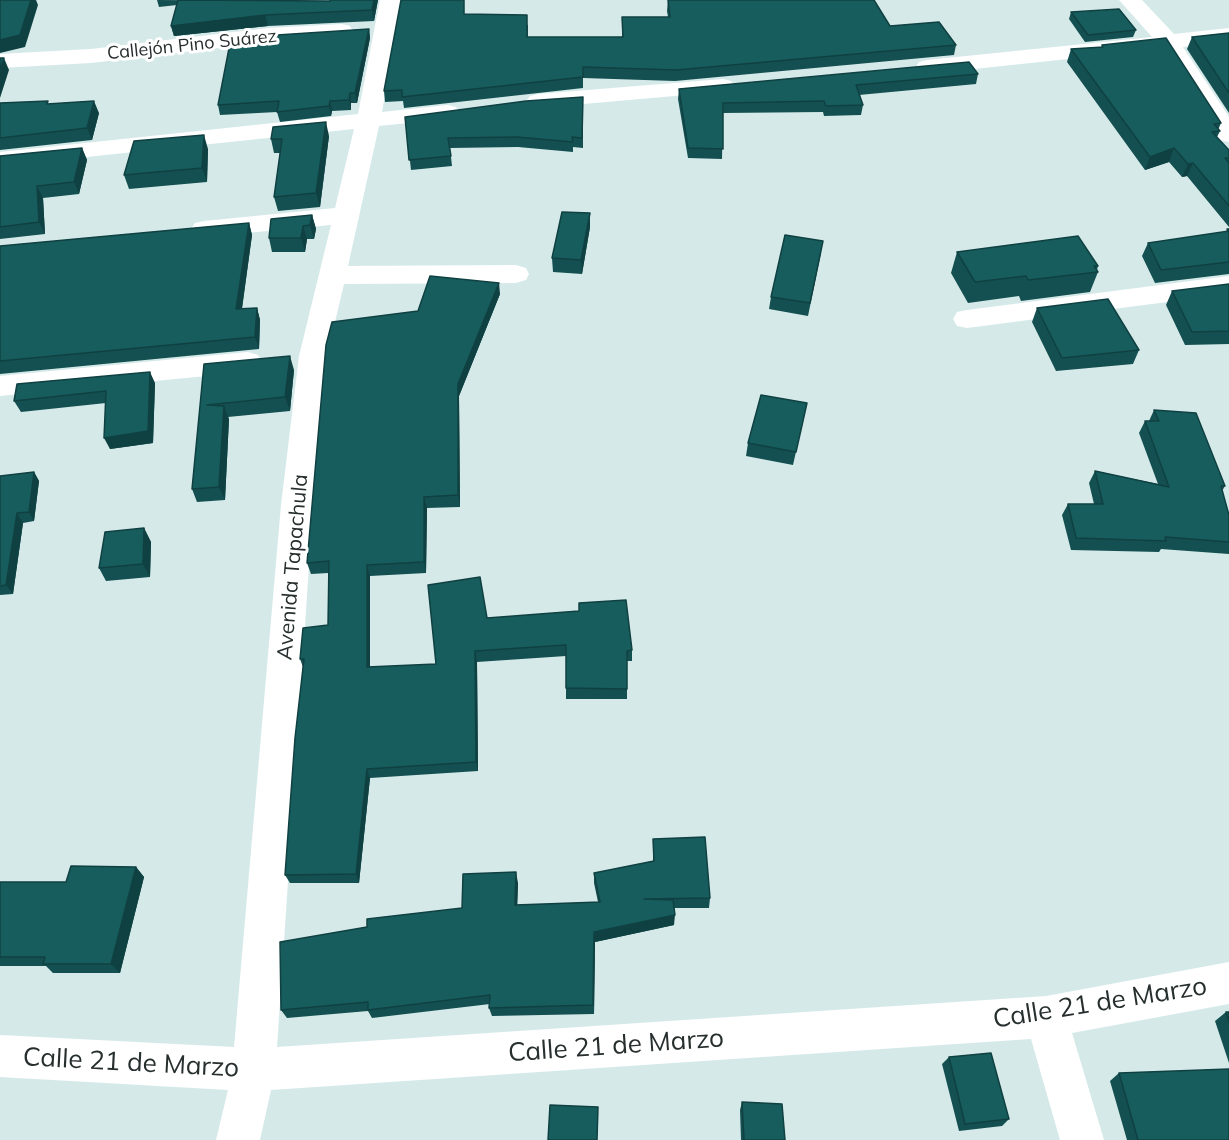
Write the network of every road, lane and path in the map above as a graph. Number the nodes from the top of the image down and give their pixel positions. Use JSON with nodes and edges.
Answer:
{"nodes":[{"id":1,"x":1130,"y":0,"type":"edge"},
{"id":2,"x":388,"y":15,"type":"edge"},
{"id":3,"x":1229,"y":35,"type":"edge"},
{"id":4,"x":1169,"y":42,"type":"junction"},
{"id":5,"x":0,"y":61,"type":"edge"},
{"id":6,"x":902,"y":70,"type":"edge"},
{"id":7,"x":749,"y":84,"type":"edge"},
{"id":8,"x":1229,"y":97,"type":"edge"},
{"id":9,"x":1205,"y":98,"type":"junction"},
{"id":10,"x":515,"y":104,"type":"edge"},
{"id":11,"x":470,"y":109,"type":"edge"},
{"id":12,"x":368,"y":122,"type":"junction"},
{"id":13,"x":1229,"y":135,"type":"edge"},
{"id":14,"x":0,"y":159,"type":"edge"},
{"id":15,"x":346,"y":215,"type":"junction"},
{"id":16,"x":179,"y":232,"type":"edge"},
{"id":17,"x":516,"y":274,"type":"dead end"},
{"id":18,"x":333,"y":275,"type":"junction"},
{"id":19,"x":1229,"y":285,"type":"edge"},
{"id":20,"x":967,"y":319,"type":"dead end"},
{"id":21,"x":294,"y":358,"type":"junction"},
{"id":22,"x":0,"y":386,"type":"edge"},
{"id":23,"x":1229,"y":983,"type":"edge"},
{"id":24,"x":1046,"y":1017,"type":"junction"},
{"id":25,"x":0,"y":1056,"type":"edge"},
{"id":26,"x":254,"y":1070,"type":"junction"},
{"id":27,"x":238,"y":1140,"type":"edge"},
{"id":28,"x":1083,"y":1140,"type":"edge"}],
"edges":[{"from":1,"to":4,"type":"street"},
{"from":2,"to":5,"type":"street","name":"Callejón Pino Suárez"},
{"from":2,"to":12,"type":"street","name":"Avenida Tapachula"},
{"from":3,"to":4,"type":"street"},
{"from":4,"to":6,"type":"street"},
{"from":4,"to":9,"type":"street"},
{"from":7,"to":10,"type":"street"},
{"from":8,"to":9,"type":"street"},
{"from":9,"to":13,"type":"street"},
{"from":11,"to":12,"type":"street"},
{"from":12,"to":14,"type":"street"},
{"from":12,"to":15,"type":"street","name":"Avenida Tapachula"},
{"from":15,"to":16,"type":"street"},
{"from":15,"to":18,"type":"street","name":"Avenida Tapachula"},
{"from":17,"to":18,"type":"street"},
{"from":18,"to":21,"type":"street","name":"Avenida Tapachula"},
{"from":19,"to":20,"type":"street"},
{"from":21,"to":22,"type":"street"},
{"from":21,"to":26,"type":"street","name":"Avenida Tapachula"},
{"from":23,"to":24,"type":"street","name":"Calle 21 de Marzo"},
{"from":24,"to":26,"type":"street","name":"Calle 21 de Marzo"},
{"from":24,"to":28,"type":"street"},
{"from":25,"to":26,"type":"street","name":"Calle 21 de Marzo"},
{"from":26,"to":27,"type":"street","name":"Avenida Tapachula"}]}
